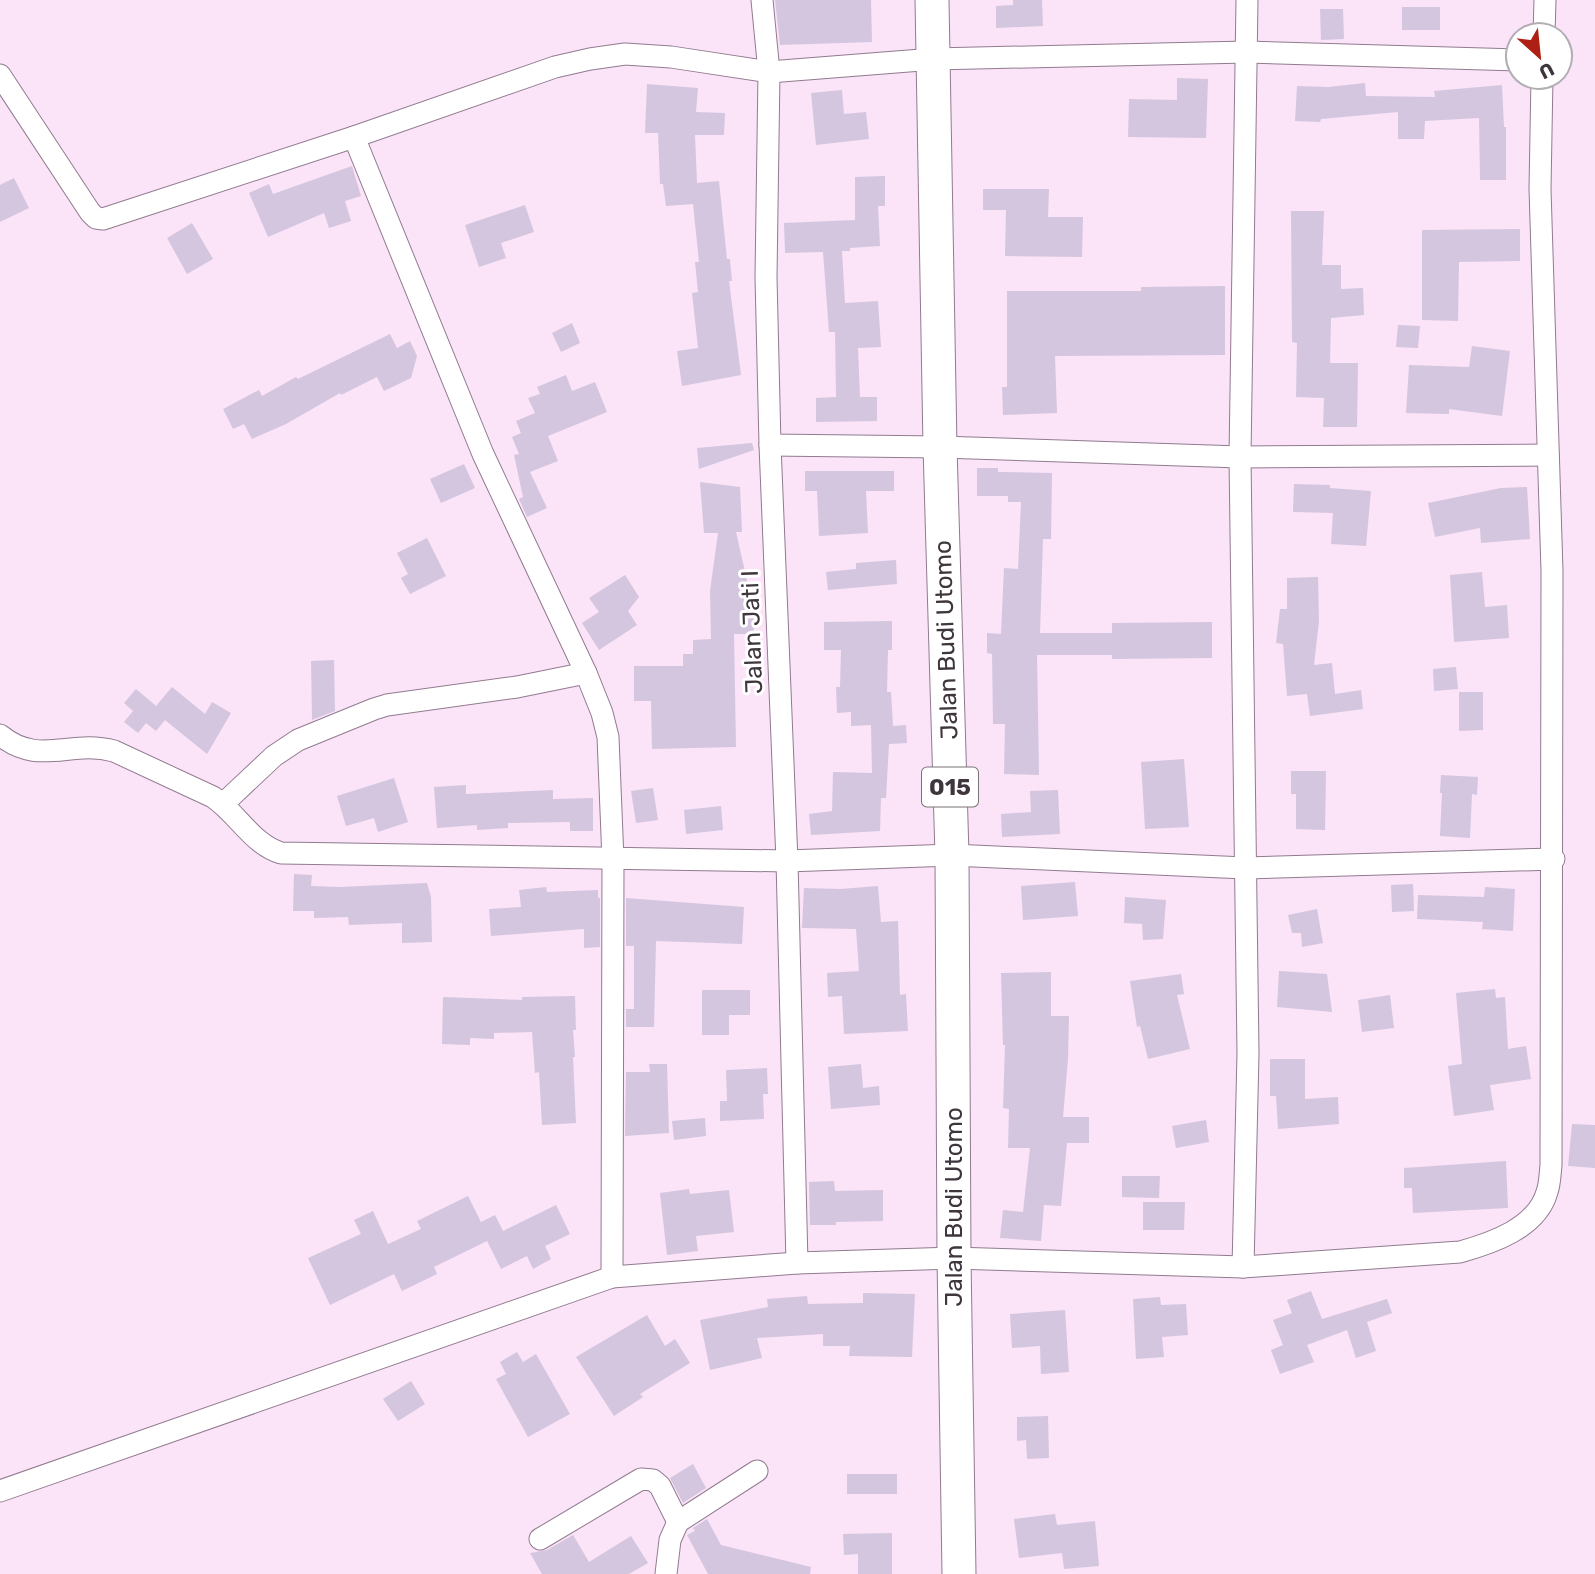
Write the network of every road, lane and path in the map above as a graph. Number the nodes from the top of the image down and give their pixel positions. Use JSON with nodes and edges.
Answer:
{"nodes":[{"id":1,"x":762,"y":0,"type":"edge"},
{"id":2,"x":932,"y":0,"type":"edge"},
{"id":3,"x":1247,"y":0,"type":"edge"},
{"id":4,"x":1545,"y":0,"type":"edge"},
{"id":5,"x":1544,"y":21,"type":"edge"},
{"id":6,"x":1247,"y":52,"type":"junction"},
{"id":7,"x":934,"y":59,"type":"junction"},
{"id":8,"x":1504,"y":60,"type":"edge"},
{"id":9,"x":769,"y":72,"type":"junction"},
{"id":10,"x":0,"y":75,"type":"edge"},
{"id":11,"x":1542,"y":91,"type":"edge"},
{"id":12,"x":354,"y":137,"type":"junction"},
{"id":13,"x":770,"y":445,"type":"junction"},
{"id":14,"x":940,"y":447,"type":"junction"},
{"id":15,"x":1548,"y":455,"type":"junction"},
{"id":16,"x":1240,"y":457,"type":"junction"},
{"id":17,"x":586,"y":673,"type":"junction"},
{"id":18,"x":0,"y":735,"type":"edge"},
{"id":19,"x":223,"y":804,"type":"junction"},
{"id":20,"x":952,"y":855,"type":"junction"},
{"id":21,"x":1553,"y":859,"type":"junction"},
{"id":22,"x":613,"y":860,"type":"junction"},
{"id":23,"x":788,"y":861,"type":"junction"},
{"id":24,"x":1245,"y":868,"type":"junction"},
{"id":25,"x":954,"y":1258,"type":"junction"},
{"id":26,"x":797,"y":1263,"type":"junction"},
{"id":27,"x":1243,"y":1267,"type":"junction"},
{"id":28,"x":612,"y":1277,"type":"junction"},
{"id":29,"x":757,"y":1471,"type":"dead end"},
{"id":30,"x":0,"y":1491,"type":"edge"},
{"id":31,"x":678,"y":1522,"type":"junction"},
{"id":32,"x":540,"y":1539,"type":"dead end"},
{"id":33,"x":666,"y":1574,"type":"edge"},
{"id":34,"x":959,"y":1574,"type":"edge"}],
"edges":[{"from":1,"to":9,"type":"street","name":"Jalan Jati I"},
{"from":2,"to":7,"type":"main road","name":"Jalan Budi Utomo","number":"015"},
{"from":3,"to":6,"type":"street"},
{"from":4,"to":5,"type":"street"},
{"from":6,"to":7,"type":"street"},
{"from":6,"to":8,"type":"street"},
{"from":6,"to":16,"type":"street"},
{"from":7,"to":9,"type":"street"},
{"from":7,"to":14,"type":"main road","name":"Jalan Budi Utomo","number":"015"},
{"from":9,"to":12,"type":"street"},
{"from":9,"to":13,"type":"street","name":"Jalan Jati I"},
{"from":10,"to":12,"type":"street"},
{"from":11,"to":15,"type":"street"},
{"from":12,"to":17,"type":"street"},
{"from":13,"to":14,"type":"street"},
{"from":13,"to":23,"type":"street","name":"Jalan Jati I"},
{"from":14,"to":16,"type":"street"},
{"from":14,"to":20,"type":"main road","name":"Jalan Budi Utomo","number":"015"},
{"from":15,"to":16,"type":"street"},
{"from":15,"to":21,"type":"street"},
{"from":16,"to":24,"type":"street"},
{"from":17,"to":19,"type":"street"},
{"from":17,"to":22,"type":"street"},
{"from":18,"to":19,"type":"street"},
{"from":19,"to":22,"type":"street"},
{"from":20,"to":23,"type":"street"},
{"from":20,"to":24,"type":"street"},
{"from":20,"to":25,"type":"main road","name":"Jalan Budi Utomo","number":"015"},
{"from":21,"to":24,"type":"street"},
{"from":21,"to":27,"type":"street"},
{"from":22,"to":23,"type":"street"},
{"from":22,"to":28,"type":"street"},
{"from":23,"to":26,"type":"street","name":"Jalan Jati I"},
{"from":24,"to":27,"type":"street"},
{"from":25,"to":26,"type":"street"},
{"from":25,"to":27,"type":"street"},
{"from":25,"to":34,"type":"main road","name":"Jalan Budi Utomo","number":"015"},
{"from":26,"to":28,"type":"street"},
{"from":28,"to":30,"type":"street"},
{"from":29,"to":31,"type":"street"},
{"from":31,"to":32,"type":"street"},
{"from":31,"to":33,"type":"street"}]}
